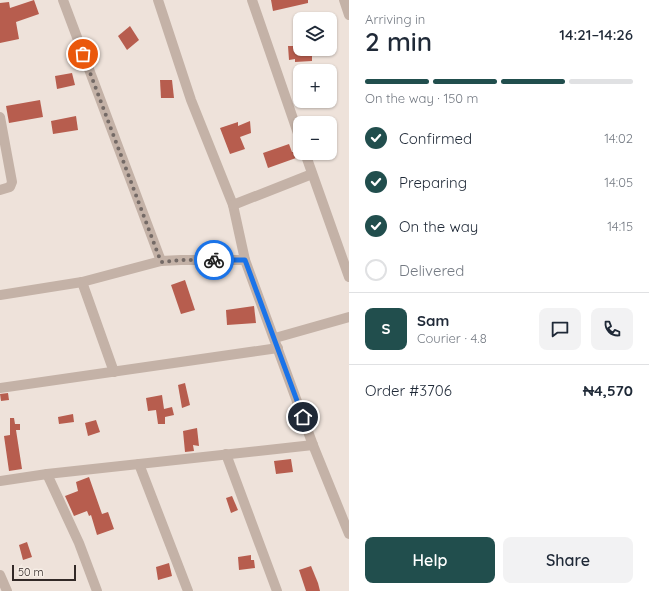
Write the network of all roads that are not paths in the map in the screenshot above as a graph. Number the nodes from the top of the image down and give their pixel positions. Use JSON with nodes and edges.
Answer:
{"nodes":[{"id":1,"x":63,"y":0,"type":"edge"},
{"id":2,"x":158,"y":0,"type":"edge"},
{"id":3,"x":252,"y":0,"type":"edge"},
{"id":4,"x":344,"y":0,"type":"edge"},
{"id":5,"x":349,"y":15,"type":"edge"},
{"id":6,"x":0,"y":117,"type":"edge"},
{"id":7,"x":293,"y":119,"type":"edge"},
{"id":8,"x":307,"y":160,"type":"edge"},
{"id":9,"x":312,"y":174,"type":"junction"},
{"id":10,"x":0,"y":190,"type":"edge"},
{"id":11,"x":233,"y":205,"type":"junction"},
{"id":12,"x":245,"y":260,"type":"junction"},
{"id":13,"x":161,"y":262,"type":"junction"},
{"id":14,"x":349,"y":277,"type":"edge"},
{"id":15,"x":82,"y":282,"type":"junction"},
{"id":16,"x":0,"y":295,"type":"edge"},
{"id":17,"x":349,"y":317,"type":"edge"},
{"id":18,"x":275,"y":338,"type":"junction"},
{"id":19,"x":278,"y":348,"type":"junction"},
{"id":20,"x":114,"y":372,"type":"junction"},
{"id":21,"x":0,"y":388,"type":"edge"},
{"id":22,"x":313,"y":445,"type":"junction"},
{"id":23,"x":226,"y":454,"type":"junction"},
{"id":24,"x":139,"y":464,"type":"junction"},
{"id":25,"x":47,"y":474,"type":"junction"},
{"id":26,"x":0,"y":481,"type":"edge"},
{"id":27,"x":349,"y":534,"type":"edge"},
{"id":28,"x":0,"y":575,"type":"edge"},
{"id":29,"x":7,"y":591,"type":"edge"},
{"id":30,"x":97,"y":591,"type":"edge"},
{"id":31,"x":188,"y":591,"type":"edge"},
{"id":32,"x":277,"y":591,"type":"edge"}],
"edges":[{"from":1,"to":13,"type":"street"},
{"from":2,"to":11,"type":"street"},
{"from":3,"to":7,"type":"street"},
{"from":4,"to":5,"type":"street"},
{"from":6,"to":10,"type":"street"},
{"from":8,"to":9,"type":"street"},
{"from":9,"to":11,"type":"street"},
{"from":9,"to":14,"type":"street"},
{"from":11,"to":12,"type":"street"},
{"from":12,"to":13,"type":"street"},
{"from":12,"to":18,"type":"street"},
{"from":13,"to":15,"type":"street"},
{"from":15,"to":16,"type":"street"},
{"from":15,"to":20,"type":"street"},
{"from":17,"to":18,"type":"street"},
{"from":18,"to":19,"type":"street"},
{"from":19,"to":20,"type":"street"},
{"from":19,"to":22,"type":"street"},
{"from":20,"to":21,"type":"street"},
{"from":22,"to":23,"type":"street"},
{"from":22,"to":27,"type":"street"},
{"from":23,"to":24,"type":"street"},
{"from":23,"to":32,"type":"street"},
{"from":24,"to":25,"type":"street"},
{"from":24,"to":31,"type":"street"},
{"from":25,"to":26,"type":"street"},
{"from":25,"to":30,"type":"street"},
{"from":28,"to":29,"type":"street"}]}
